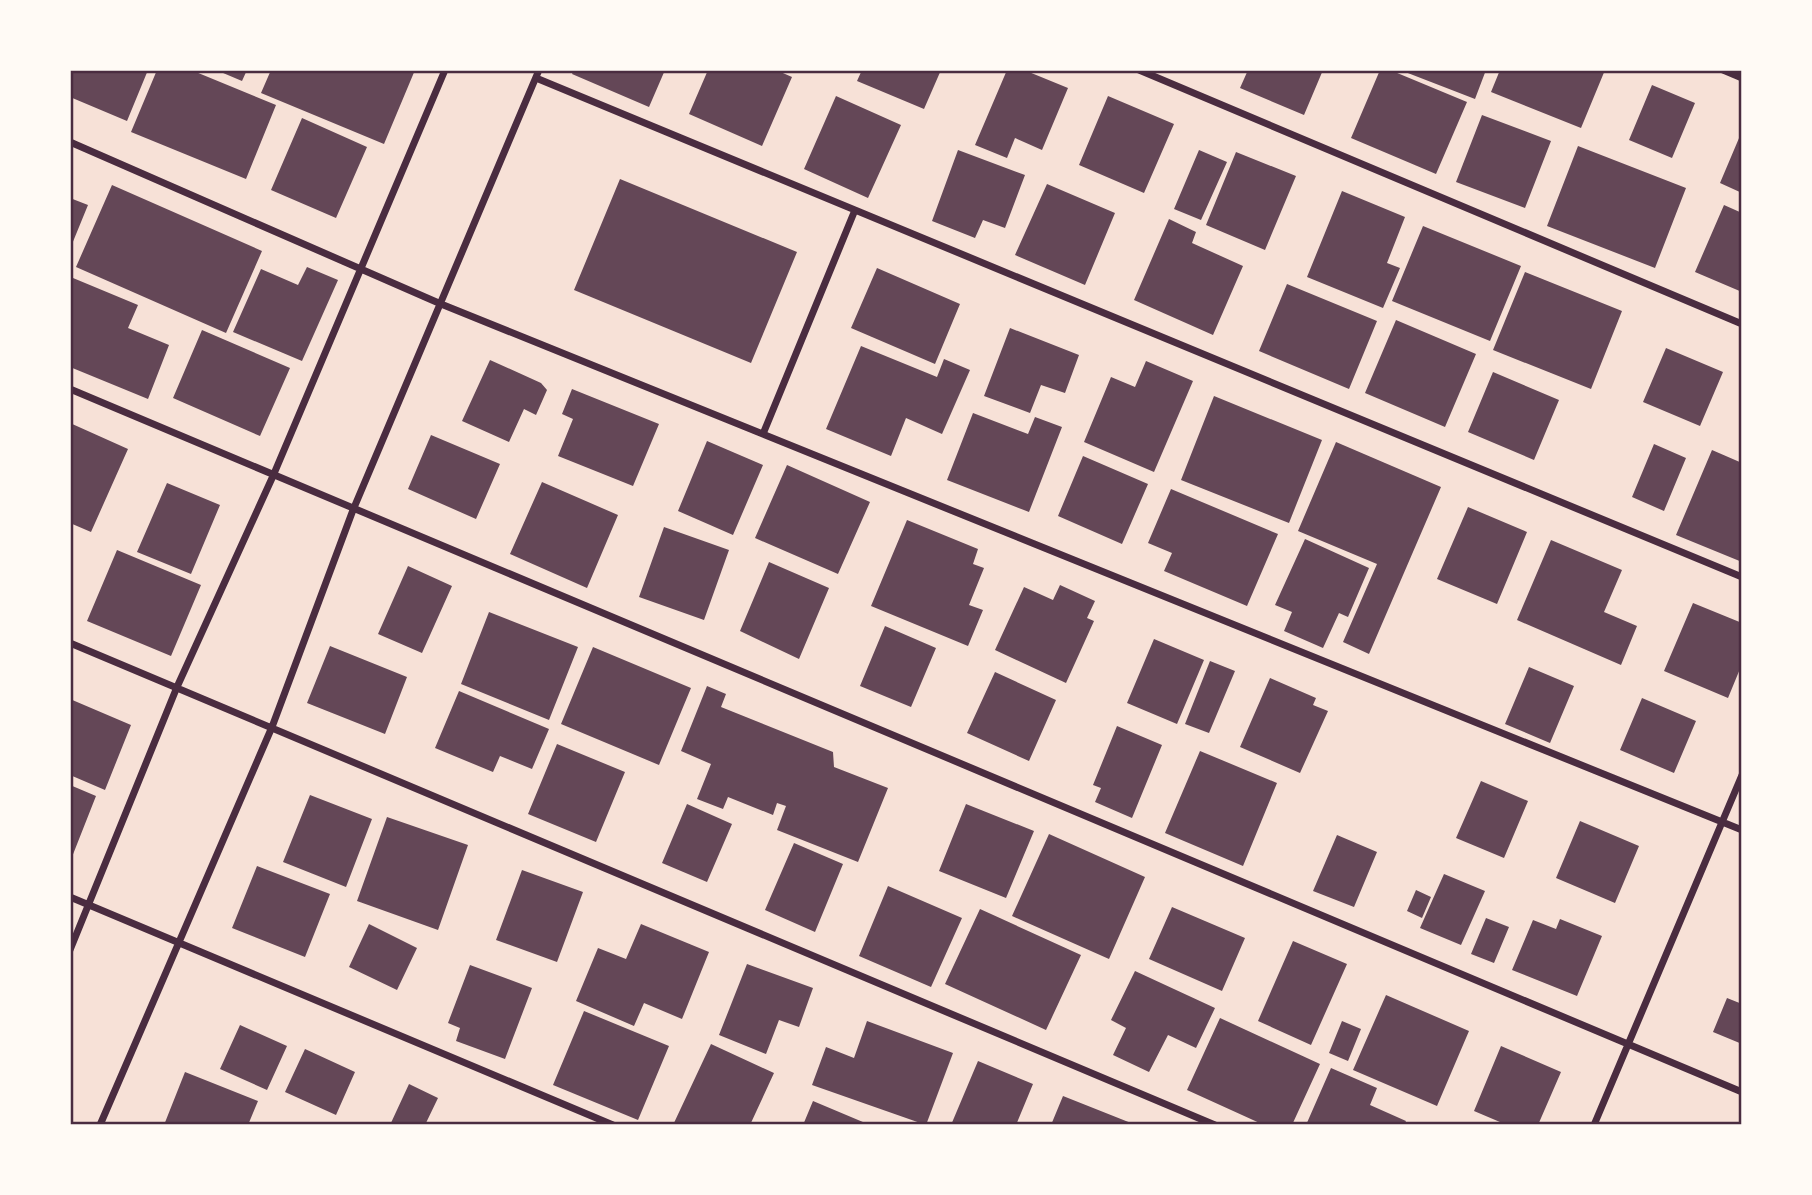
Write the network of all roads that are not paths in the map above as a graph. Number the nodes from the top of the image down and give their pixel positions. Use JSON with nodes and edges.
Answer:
{"nodes":[{"id":1,"x":445,"y":70,"type":"edge"},
{"id":2,"x":1139,"y":70,"type":"edge"},
{"id":3,"x":1723,"y":70,"type":"edge"},
{"id":4,"x":538,"y":74,"type":"edge"},
{"id":5,"x":1742,"y":78,"type":"edge"},
{"id":6,"x":70,"y":142,"type":"edge"},
{"id":7,"x":855,"y":210,"type":"junction"},
{"id":8,"x":362,"y":267,"type":"junction"},
{"id":9,"x":441,"y":304,"type":"junction"},
{"id":10,"x":1742,"y":324,"type":"edge"},
{"id":11,"x":70,"y":390,"type":"edge"},
{"id":12,"x":763,"y":434,"type":"junction"},
{"id":13,"x":273,"y":476,"type":"junction"},
{"id":14,"x":353,"y":510,"type":"junction"},
{"id":15,"x":1742,"y":578,"type":"edge"},
{"id":16,"x":70,"y":643,"type":"edge"},
{"id":17,"x":177,"y":687,"type":"junction"},
{"id":18,"x":272,"y":727,"type":"junction"},
{"id":19,"x":1742,"y":775,"type":"edge"},
{"id":20,"x":1723,"y":822,"type":"junction"},
{"id":21,"x":1742,"y":830,"type":"edge"},
{"id":22,"x":70,"y":897,"type":"edge"},
{"id":23,"x":88,"y":905,"type":"junction"},
{"id":24,"x":180,"y":941,"type":"junction"},
{"id":25,"x":70,"y":950,"type":"edge"},
{"id":26,"x":1626,"y":1045,"type":"junction"},
{"id":27,"x":1742,"y":1092,"type":"edge"},
{"id":28,"x":100,"y":1125,"type":"edge"},
{"id":29,"x":613,"y":1125,"type":"edge"},
{"id":30,"x":1215,"y":1125,"type":"edge"},
{"id":31,"x":1594,"y":1125,"type":"edge"}],
"edges":[{"from":1,"to":8,"type":"street"},
{"from":2,"to":10,"type":"street"},
{"from":3,"to":5,"type":"street"},
{"from":4,"to":7,"type":"street"},
{"from":4,"to":9,"type":"street"},
{"from":6,"to":8,"type":"street"},
{"from":7,"to":12,"type":"street"},
{"from":7,"to":15,"type":"street"},
{"from":8,"to":9,"type":"street"},
{"from":8,"to":13,"type":"street"},
{"from":9,"to":12,"type":"street"},
{"from":9,"to":14,"type":"street"},
{"from":11,"to":13,"type":"street"},
{"from":12,"to":20,"type":"street"},
{"from":13,"to":14,"type":"street"},
{"from":13,"to":17,"type":"street"},
{"from":14,"to":18,"type":"street"},
{"from":14,"to":26,"type":"street"},
{"from":16,"to":17,"type":"street"},
{"from":17,"to":18,"type":"street"},
{"from":17,"to":23,"type":"street"},
{"from":18,"to":24,"type":"street"},
{"from":18,"to":30,"type":"street"},
{"from":19,"to":20,"type":"street"},
{"from":20,"to":21,"type":"street"},
{"from":20,"to":26,"type":"street"},
{"from":22,"to":23,"type":"street"},
{"from":23,"to":24,"type":"street"},
{"from":23,"to":25,"type":"street"},
{"from":24,"to":28,"type":"street"},
{"from":24,"to":29,"type":"street"},
{"from":26,"to":27,"type":"street"},
{"from":26,"to":31,"type":"street"}]}
